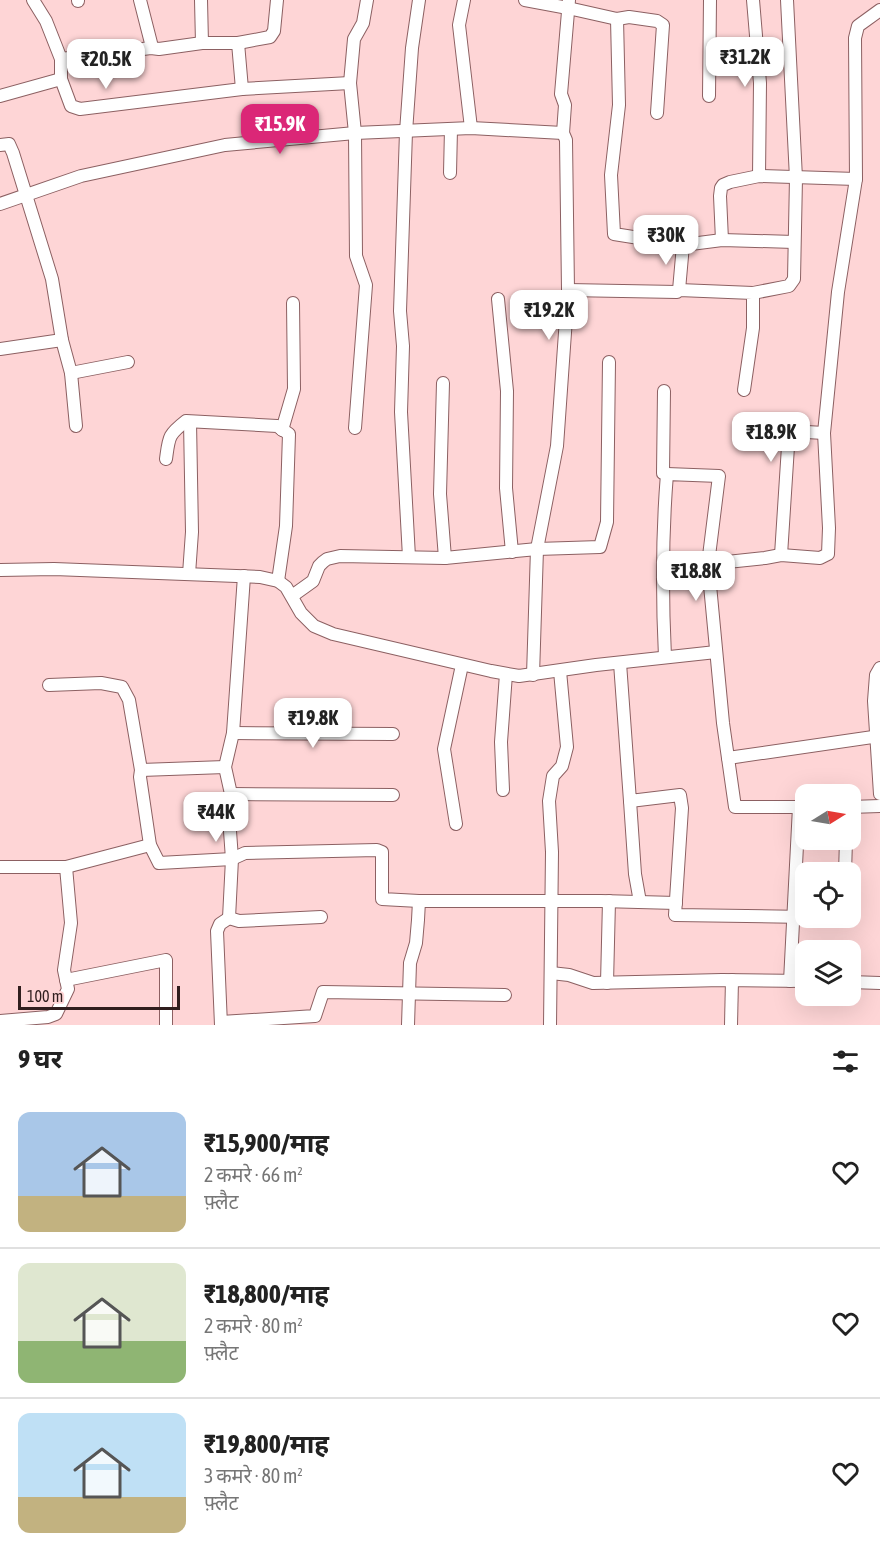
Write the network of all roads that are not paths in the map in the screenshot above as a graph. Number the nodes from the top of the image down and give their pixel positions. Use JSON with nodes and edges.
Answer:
{"nodes":[{"id":1,"x":33,"y":0,"type":"edge"},
{"id":2,"x":140,"y":0,"type":"edge"},
{"id":3,"x":201,"y":0,"type":"edge"},
{"id":4,"x":277,"y":0,"type":"edge"},
{"id":5,"x":367,"y":0,"type":"edge"},
{"id":6,"x":419,"y":0,"type":"edge"},
{"id":7,"x":464,"y":0,"type":"edge"},
{"id":8,"x":525,"y":0,"type":"edge"},
{"id":9,"x":710,"y":0,"type":"edge"},
{"id":10,"x":753,"y":0,"type":"edge"},
{"id":11,"x":787,"y":0,"type":"edge"},
{"id":12,"x":568,"y":4,"type":"edge"},
{"id":13,"x":880,"y":10,"type":"edge"},
{"id":14,"x":617,"y":19,"type":"junction"},
{"id":15,"x":202,"y":43,"type":"junction"},
{"id":16,"x":238,"y":43,"type":"junction"},
{"id":17,"x":151,"y":48,"type":"junction"},
{"id":18,"x":61,"y":59,"type":"junction"},
{"id":19,"x":61,"y":80,"type":"junction"},
{"id":20,"x":350,"y":83,"type":"junction"},
{"id":21,"x":242,"y":88,"type":"junction"},
{"id":22,"x":0,"y":96,"type":"edge"},
{"id":23,"x":710,"y":96,"type":"dead end"},
{"id":24,"x":657,"y":113,"type":"dead end"},
{"id":25,"x":471,"y":128,"type":"junction"},
{"id":26,"x":451,"y":129,"type":"junction"},
{"id":27,"x":406,"y":132,"type":"junction"},
{"id":28,"x":355,"y":133,"type":"junction"},
{"id":29,"x":563,"y":134,"type":"junction"},
{"id":30,"x":0,"y":145,"type":"edge"},
{"id":31,"x":450,"y":173,"type":"dead end"},
{"id":32,"x":759,"y":176,"type":"junction"},
{"id":33,"x":796,"y":178,"type":"junction"},
{"id":34,"x":856,"y":179,"type":"junction"},
{"id":35,"x":26,"y":194,"type":"junction"},
{"id":36,"x":0,"y":204,"type":"edge"},
{"id":37,"x":722,"y":240,"type":"junction"},
{"id":38,"x":794,"y":242,"type":"junction"},
{"id":39,"x":683,"y":245,"type":"junction"},
{"id":40,"x":568,"y":290,"type":"junction"},
{"id":41,"x":679,"y":290,"type":"junction"},
{"id":42,"x":753,"y":293,"type":"junction"},
{"id":43,"x":498,"y":299,"type":"dead end"},
{"id":44,"x":293,"y":303,"type":"dead end"},
{"id":45,"x":62,"y":340,"type":"junction"},
{"id":46,"x":0,"y":349,"type":"edge"},
{"id":47,"x":128,"y":362,"type":"dead end"},
{"id":48,"x":609,"y":363,"type":"dead end"},
{"id":49,"x":71,"y":373,"type":"junction"},
{"id":50,"x":443,"y":383,"type":"dead end"},
{"id":51,"x":744,"y":390,"type":"dead end"},
{"id":52,"x":664,"y":391,"type":"dead end"},
{"id":53,"x":190,"y":422,"type":"junction"},
{"id":54,"x":76,"y":426,"type":"dead end"},
{"id":55,"x":355,"y":428,"type":"dead end"},
{"id":56,"x":282,"y":430,"type":"junction"},
{"id":57,"x":824,"y":433,"type":"junction"},
{"id":58,"x":165,"y":459,"type":"dead end"},
{"id":59,"x":668,"y":474,"type":"junction"},
{"id":60,"x":537,"y":549,"type":"junction"},
{"id":61,"x":512,"y":552,"type":"junction"},
{"id":62,"x":781,"y":555,"type":"junction"},
{"id":63,"x":410,"y":558,"type":"junction"},
{"id":64,"x":445,"y":558,"type":"junction"},
{"id":65,"x":708,"y":564,"type":"junction"},
{"id":66,"x":0,"y":570,"type":"edge"},
{"id":67,"x":189,"y":574,"type":"junction"},
{"id":68,"x":244,"y":576,"type":"junction"},
{"id":69,"x":278,"y":581,"type":"junction"},
{"id":70,"x":292,"y":596,"type":"junction"},
{"id":71,"x":716,"y":652,"type":"junction"},
{"id":72,"x":665,"y":657,"type":"junction"},
{"id":73,"x":620,"y":663,"type":"junction"},
{"id":74,"x":462,"y":665,"type":"junction"},
{"id":75,"x":880,"y":668,"type":"edge"},
{"id":76,"x":560,"y":670,"type":"junction"},
{"id":77,"x":506,"y":674,"type":"junction"},
{"id":78,"x":533,"y":675,"type":"junction"},
{"id":79,"x":49,"y":685,"type":"dead end"},
{"id":80,"x":233,"y":733,"type":"junction"},
{"id":81,"x":393,"y":734,"type":"dead end"},
{"id":82,"x":878,"y":736,"type":"edge"},
{"id":83,"x":728,"y":758,"type":"junction"},
{"id":84,"x":225,"y":767,"type":"junction"},
{"id":85,"x":141,"y":770,"type":"junction"},
{"id":86,"x":503,"y":790,"type":"dead end"},
{"id":87,"x":231,"y":794,"type":"junction"},
{"id":88,"x":880,"y":794,"type":"edge"},
{"id":89,"x":393,"y":795,"type":"dead end"},
{"id":90,"x":630,"y":801,"type":"junction"},
{"id":91,"x":880,"y":806,"type":"edge"},
{"id":92,"x":795,"y":807,"type":"edge"},
{"id":93,"x":861,"y":807,"type":"edge"},
{"id":94,"x":456,"y":824,"type":"dead end"},
{"id":95,"x":150,"y":845,"type":"junction"},
{"id":96,"x":232,"y":859,"type":"junction"},
{"id":97,"x":0,"y":867,"type":"edge"},
{"id":98,"x":66,"y":867,"type":"junction"},
{"id":99,"x":419,"y":901,"type":"junction"},
{"id":100,"x":609,"y":901,"type":"junction"},
{"id":101,"x":551,"y":902,"type":"junction"},
{"id":102,"x":640,"y":902,"type":"junction"},
{"id":103,"x":676,"y":903,"type":"junction"},
{"id":104,"x":321,"y":917,"type":"dead end"},
{"id":105,"x":795,"y":917,"type":"edge"},
{"id":106,"x":229,"y":918,"type":"junction"},
{"id":107,"x":798,"y":928,"type":"edge"},
{"id":108,"x":551,"y":973,"type":"junction"},
{"id":109,"x":66,"y":980,"type":"junction"},
{"id":110,"x":732,"y":980,"type":"junction"},
{"id":111,"x":790,"y":981,"type":"junction"},
{"id":112,"x":795,"y":981,"type":"edge"},
{"id":113,"x":861,"y":982,"type":"edge"},
{"id":114,"x":607,"y":983,"type":"junction"},
{"id":115,"x":880,"y":983,"type":"edge"},
{"id":116,"x":408,"y":993,"type":"junction"},
{"id":117,"x":506,"y":995,"type":"dead end"},
{"id":118,"x":0,"y":1021,"type":"edge"},
{"id":119,"x":49,"y":1021,"type":"edge"},
{"id":120,"x":221,"y":1023,"type":"edge"},
{"id":121,"x":166,"y":1025,"type":"edge"},
{"id":122,"x":408,"y":1025,"type":"edge"},
{"id":123,"x":550,"y":1025,"type":"edge"},
{"id":124,"x":731,"y":1025,"type":"edge"}],
"edges":[{"from":1,"to":18,"type":"street"},
{"from":2,"to":17,"type":"street"},
{"from":3,"to":15,"type":"street"},
{"from":4,"to":16,"type":"street"},
{"from":5,"to":20,"type":"street"},
{"from":6,"to":27,"type":"street"},
{"from":7,"to":25,"type":"street"},
{"from":8,"to":12,"type":"street"},
{"from":9,"to":23,"type":"street"},
{"from":10,"to":32,"type":"street"},
{"from":11,"to":33,"type":"street"},
{"from":12,"to":14,"type":"street"},
{"from":12,"to":29,"type":"street"},
{"from":13,"to":34,"type":"street"},
{"from":14,"to":24,"type":"street"},
{"from":14,"to":39,"type":"street"},
{"from":15,"to":16,"type":"street"},
{"from":15,"to":17,"type":"street"},
{"from":16,"to":21,"type":"street"},
{"from":17,"to":18,"type":"street"},
{"from":18,"to":19,"type":"street"},
{"from":19,"to":21,"type":"street"},
{"from":19,"to":22,"type":"street"},
{"from":20,"to":21,"type":"street"},
{"from":20,"to":28,"type":"street"},
{"from":25,"to":26,"type":"street"},
{"from":25,"to":29,"type":"street"},
{"from":26,"to":27,"type":"street"},
{"from":26,"to":31,"type":"street"},
{"from":27,"to":28,"type":"street"},
{"from":27,"to":63,"type":"street"},
{"from":28,"to":35,"type":"street"},
{"from":28,"to":55,"type":"street"},
{"from":29,"to":40,"type":"street"},
{"from":30,"to":35,"type":"street"},
{"from":32,"to":33,"type":"street"},
{"from":32,"to":37,"type":"street"},
{"from":33,"to":34,"type":"street"},
{"from":33,"to":38,"type":"street"},
{"from":34,"to":57,"type":"street"},
{"from":35,"to":36,"type":"street"},
{"from":35,"to":45,"type":"street"},
{"from":37,"to":38,"type":"street"},
{"from":37,"to":39,"type":"street"},
{"from":38,"to":42,"type":"street"},
{"from":39,"to":41,"type":"street"},
{"from":40,"to":41,"type":"street"},
{"from":40,"to":60,"type":"street"},
{"from":41,"to":42,"type":"street"},
{"from":42,"to":51,"type":"street"},
{"from":43,"to":61,"type":"street"},
{"from":44,"to":56,"type":"street"},
{"from":45,"to":46,"type":"street"},
{"from":45,"to":49,"type":"street"},
{"from":47,"to":49,"type":"street"},
{"from":48,"to":60,"type":"street"},
{"from":49,"to":54,"type":"street"},
{"from":50,"to":64,"type":"street"},
{"from":52,"to":59,"type":"street"},
{"from":53,"to":56,"type":"street"},
{"from":53,"to":58,"type":"street"},
{"from":53,"to":67,"type":"street"},
{"from":56,"to":69,"type":"street"},
{"from":57,"to":62,"type":"street"},
{"from":57,"to":62,"type":"street"},
{"from":59,"to":65,"type":"street"},
{"from":59,"to":72,"type":"street"},
{"from":60,"to":61,"type":"street"},
{"from":60,"to":78,"type":"street"},
{"from":61,"to":64,"type":"street"},
{"from":62,"to":65,"type":"street"},
{"from":63,"to":64,"type":"street"},
{"from":63,"to":70,"type":"street"},
{"from":65,"to":71,"type":"street"},
{"from":66,"to":67,"type":"street"},
{"from":67,"to":68,"type":"street"},
{"from":68,"to":69,"type":"street"},
{"from":68,"to":80,"type":"street"},
{"from":69,"to":70,"type":"street"},
{"from":70,"to":74,"type":"street"},
{"from":71,"to":72,"type":"street"},
{"from":71,"to":83,"type":"street"},
{"from":72,"to":73,"type":"street"},
{"from":73,"to":76,"type":"street"},
{"from":73,"to":90,"type":"street"},
{"from":74,"to":77,"type":"street"},
{"from":74,"to":94,"type":"street"},
{"from":75,"to":82,"type":"street"},
{"from":76,"to":78,"type":"street"},
{"from":76,"to":101,"type":"street"},
{"from":77,"to":78,"type":"street"},
{"from":77,"to":86,"type":"street"},
{"from":79,"to":85,"type":"street"},
{"from":80,"to":81,"type":"street"},
{"from":80,"to":84,"type":"street"},
{"from":82,"to":83,"type":"street"},
{"from":82,"to":88,"type":"street"},
{"from":83,"to":92,"type":"street"},
{"from":84,"to":85,"type":"street"},
{"from":84,"to":87,"type":"street"},
{"from":85,"to":95,"type":"street"},
{"from":87,"to":89,"type":"street"},
{"from":87,"to":96,"type":"street"},
{"from":90,"to":102,"type":"street"},
{"from":90,"to":103,"type":"street"},
{"from":91,"to":93,"type":"street"},
{"from":95,"to":96,"type":"street"},
{"from":95,"to":98,"type":"street"},
{"from":96,"to":99,"type":"street"},
{"from":96,"to":106,"type":"street"},
{"from":97,"to":98,"type":"street"},
{"from":98,"to":109,"type":"street"},
{"from":99,"to":101,"type":"street"},
{"from":99,"to":116,"type":"street"},
{"from":100,"to":101,"type":"street"},
{"from":100,"to":102,"type":"street"},
{"from":100,"to":114,"type":"street"},
{"from":101,"to":108,"type":"street"},
{"from":102,"to":103,"type":"street"},
{"from":103,"to":105,"type":"street"},
{"from":104,"to":106,"type":"street"},
{"from":106,"to":120,"type":"street"},
{"from":107,"to":111,"type":"street"},
{"from":108,"to":114,"type":"street"},
{"from":108,"to":123,"type":"street"},
{"from":109,"to":119,"type":"street"},
{"from":109,"to":121,"type":"street"},
{"from":110,"to":111,"type":"street"},
{"from":110,"to":114,"type":"street"},
{"from":110,"to":124,"type":"street"},
{"from":111,"to":112,"type":"street"},
{"from":113,"to":115,"type":"street"},
{"from":116,"to":117,"type":"street"},
{"from":116,"to":120,"type":"street"},
{"from":116,"to":122,"type":"street"},
{"from":118,"to":119,"type":"street"}]}
